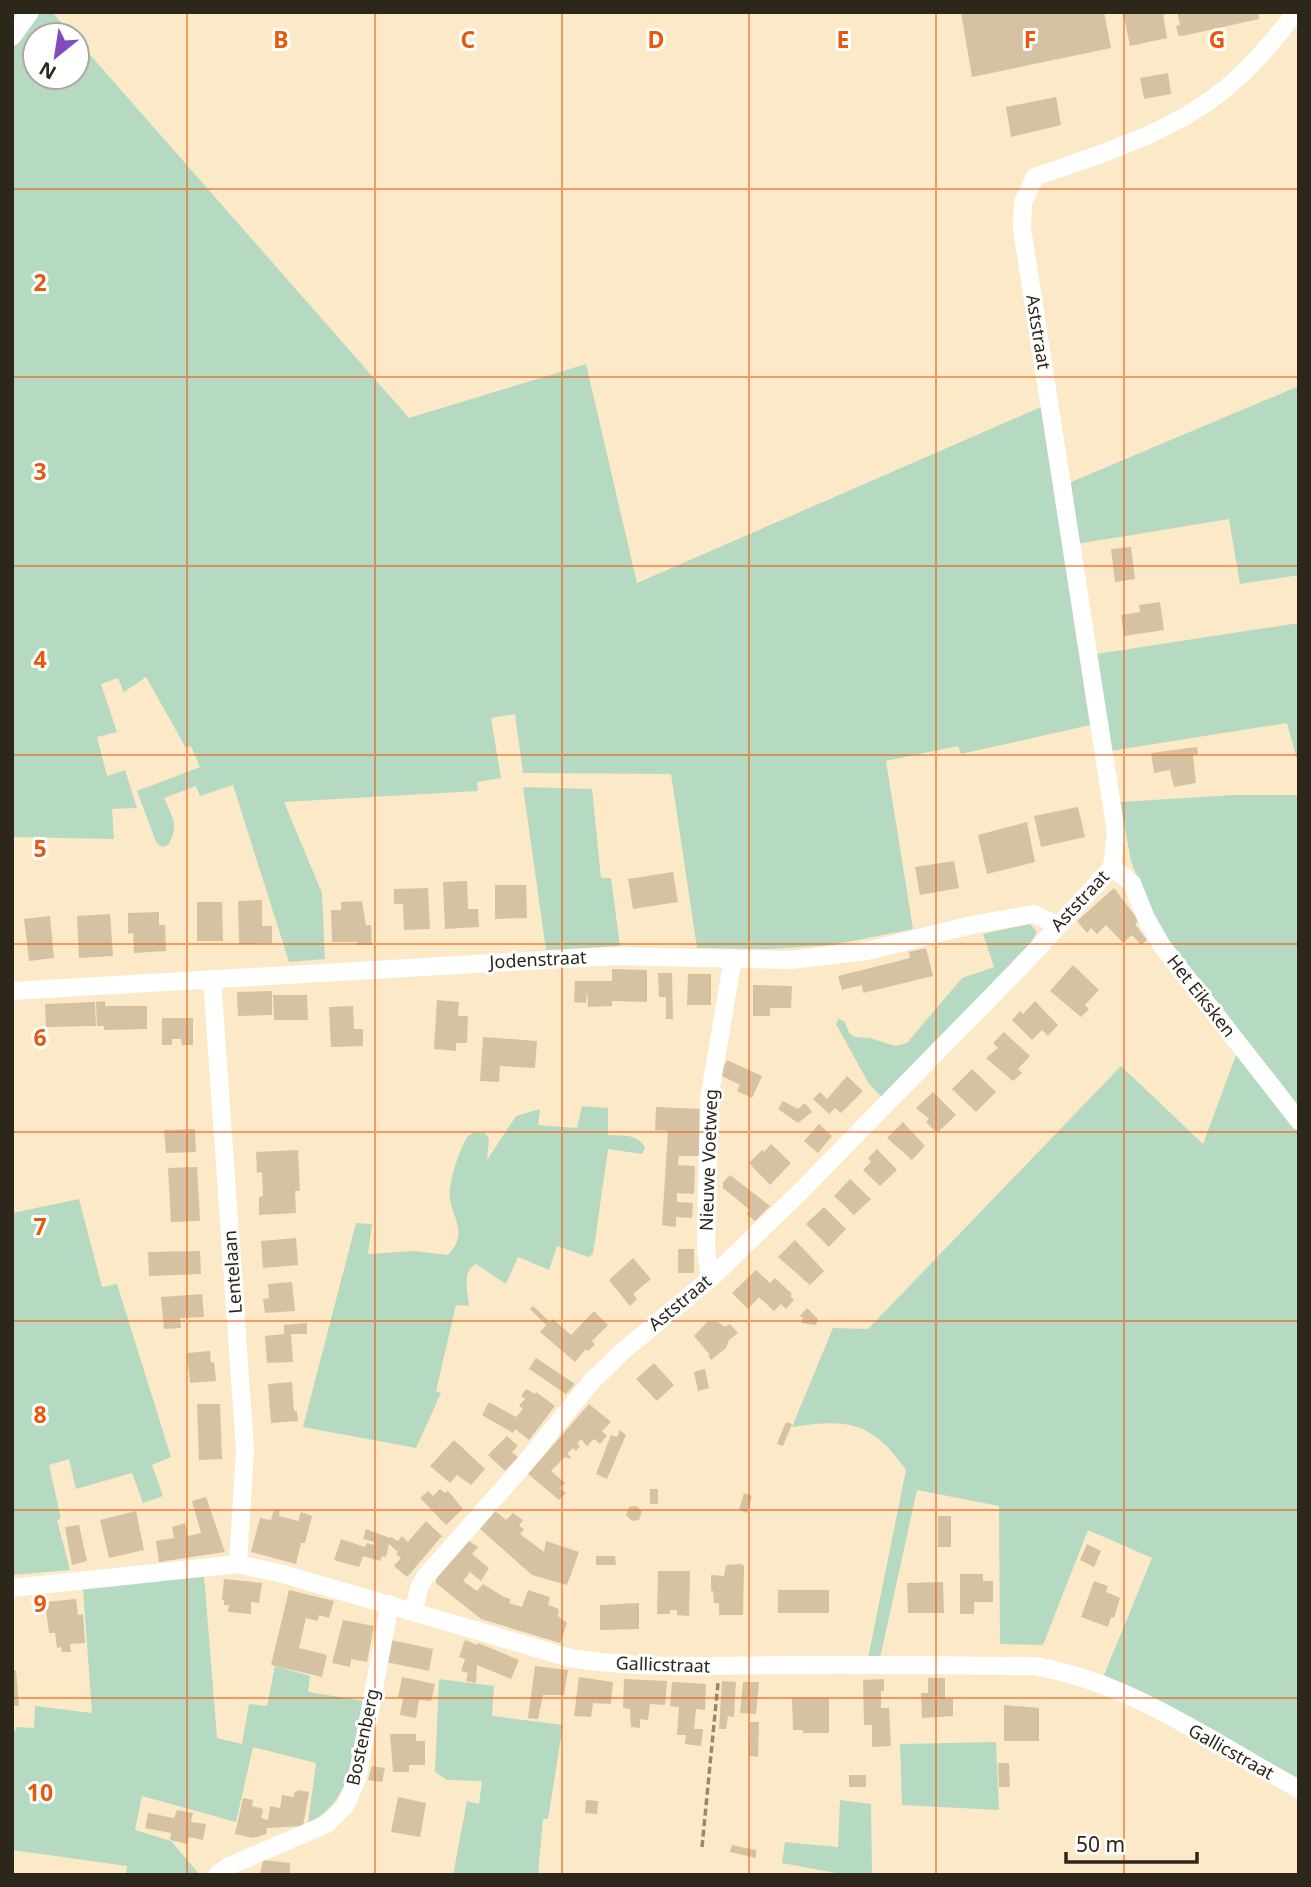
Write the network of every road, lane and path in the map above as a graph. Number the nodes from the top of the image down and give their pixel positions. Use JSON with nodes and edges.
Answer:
{"nodes":[{"id":1,"x":30,"y":12,"type":"edge"},
{"id":2,"x":1296,"y":12,"type":"edge"},
{"id":3,"x":12,"y":37,"type":"edge"},
{"id":4,"x":1112,"y":867,"type":"junction"},
{"id":5,"x":1057,"y":925,"type":"junction"},
{"id":6,"x":733,"y":958,"type":"junction"},
{"id":7,"x":212,"y":979,"type":"junction"},
{"id":8,"x":12,"y":991,"type":"edge"},
{"id":9,"x":1299,"y":1121,"type":"edge"},
{"id":10,"x":710,"y":1279,"type":"junction"},
{"id":11,"x":238,"y":1564,"type":"junction"},
{"id":12,"x":12,"y":1588,"type":"edge"},
{"id":13,"x":390,"y":1604,"type":"junction"},
{"id":14,"x":414,"y":1611,"type":"junction"},
{"id":15,"x":719,"y":1667,"type":"junction"},
{"id":16,"x":1299,"y":1789,"type":"edge"},
{"id":17,"x":702,"y":1847,"type":"dead end"},
{"id":18,"x":217,"y":1875,"type":"edge"}],
"edges":[{"from":1,"to":3,"type":"street"},
{"from":2,"to":4,"type":"street","name":"Aststraat"},
{"from":4,"to":5,"type":"street","name":"Aststraat"},
{"from":4,"to":9,"type":"street","name":"Het Eiksken"},
{"from":5,"to":6,"type":"street","name":"Jodenstraat"},
{"from":5,"to":10,"type":"street","name":"Aststraat"},
{"from":6,"to":7,"type":"street","name":"Jodenstraat"},
{"from":6,"to":10,"type":"street","name":"Nieuwe Voetweg"},
{"from":7,"to":8,"type":"street","name":"Jodenstraat"},
{"from":7,"to":11,"type":"street","name":"Lentelaan"},
{"from":10,"to":14,"type":"street","name":"Aststraat"},
{"from":11,"to":12,"type":"street","name":"Gallicstraat"},
{"from":11,"to":13,"type":"street","name":"Gallicstraat"},
{"from":13,"to":14,"type":"street","name":"Gallicstraat"},
{"from":13,"to":18,"type":"street","name":"Bostenberg"},
{"from":14,"to":15,"type":"street","name":"Gallicstraat"},
{"from":15,"to":16,"type":"street","name":"Gallicstraat"},
{"from":15,"to":17,"type":"path"}]}
